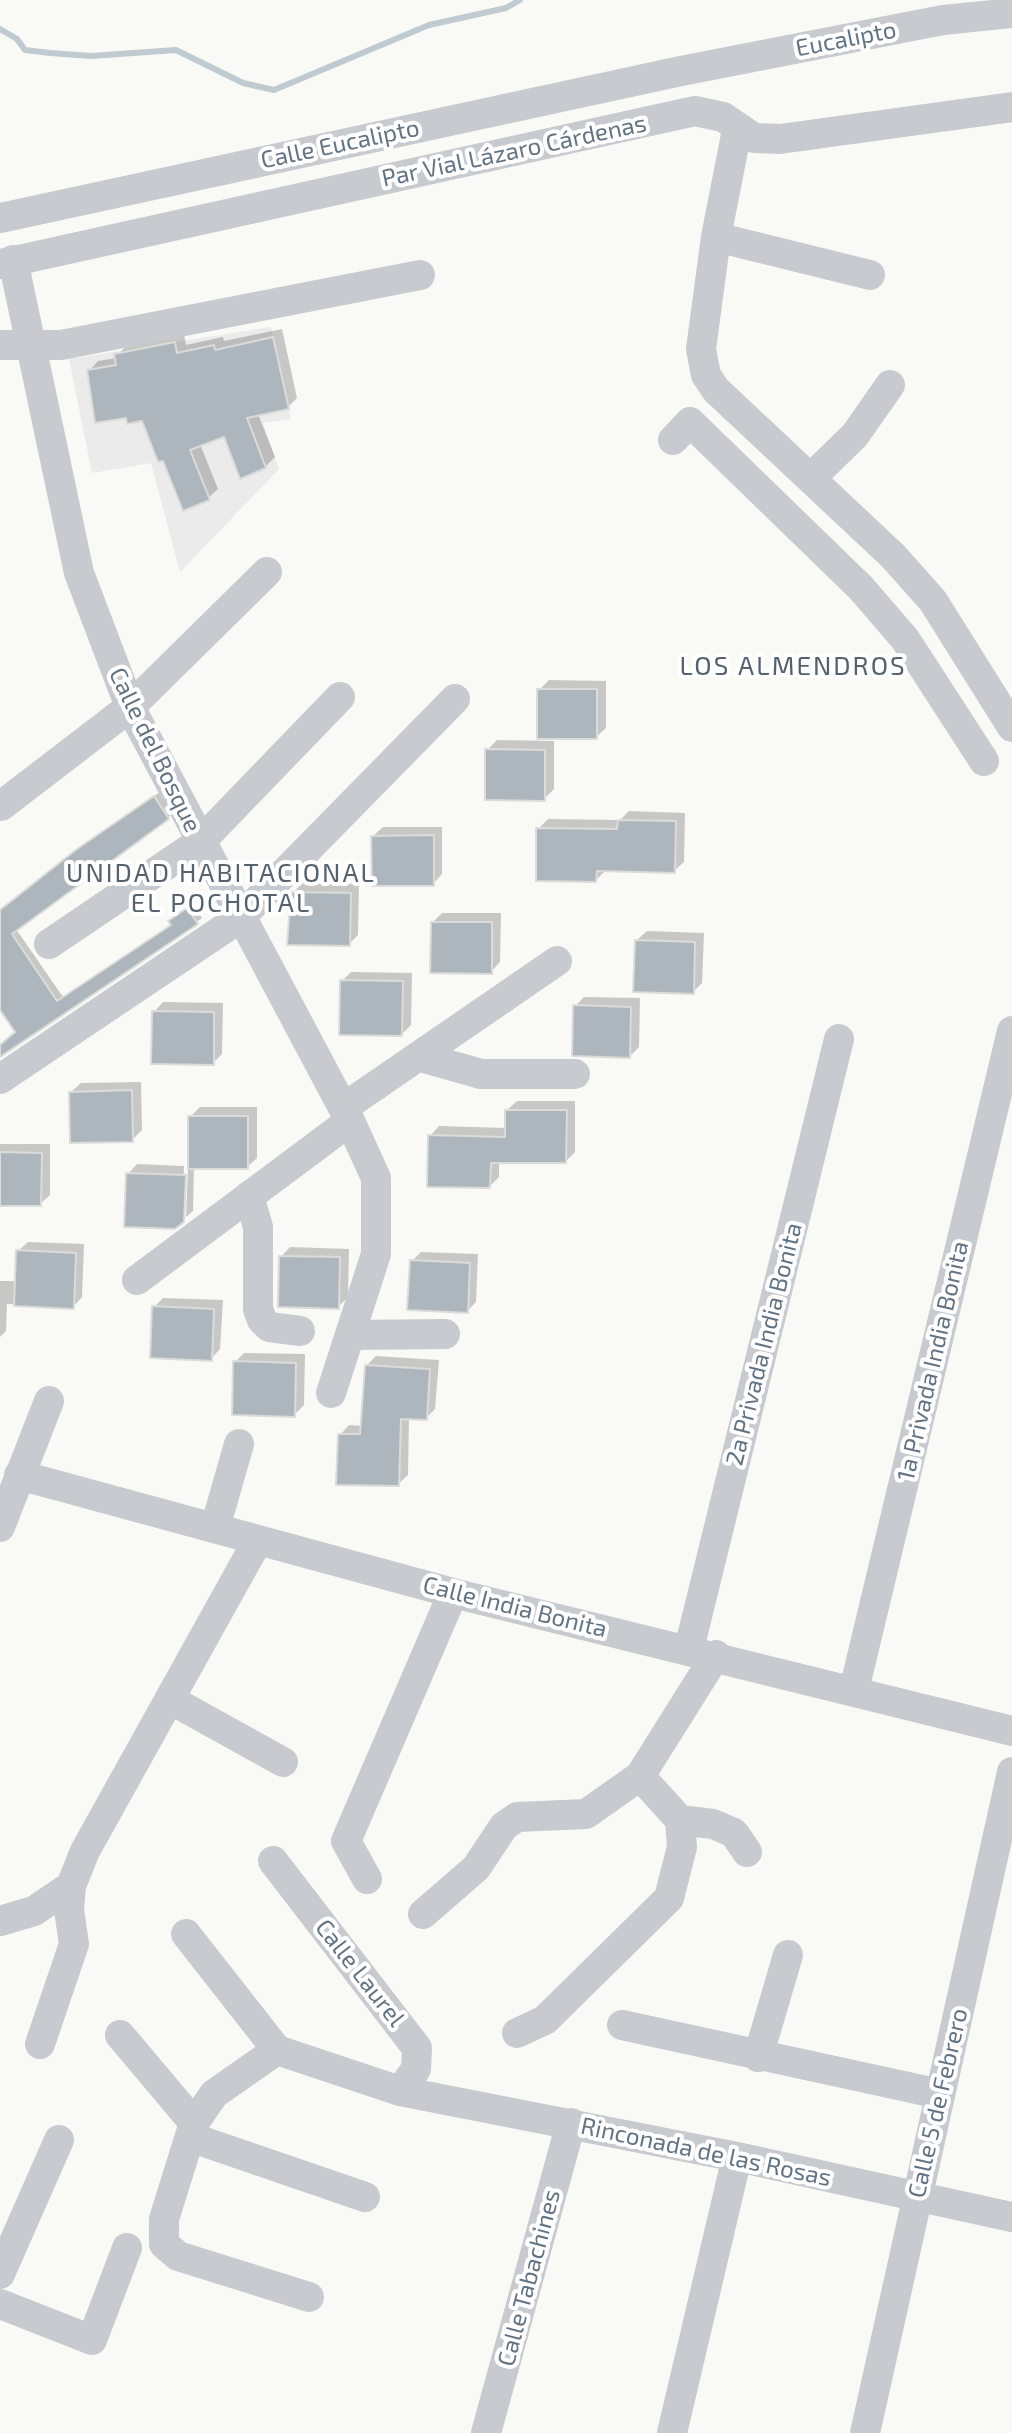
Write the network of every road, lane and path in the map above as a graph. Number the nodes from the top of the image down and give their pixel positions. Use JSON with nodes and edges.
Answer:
{"nodes":[{"id":1,"x":1012,"y":13,"type":"edge"},
{"id":2,"x":681,"y":71,"type":"joint"},
{"id":3,"x":1012,"y":107,"type":"edge"},
{"id":4,"x":737,"y":130,"type":"junction"},
{"id":5,"x":0,"y":218,"type":"edge"},
{"id":6,"x":716,"y":237,"type":"junction"},
{"id":7,"x":7,"y":262,"type":"edge"},
{"id":8,"x":420,"y":275,"type":"dead end"},
{"id":9,"x":870,"y":275,"type":"dead end"},
{"id":10,"x":14,"y":343,"type":"edge"},
{"id":11,"x":890,"y":385,"type":"dead end"},
{"id":12,"x":673,"y":440,"type":"dead end"},
{"id":13,"x":811,"y":478,"type":"junction"},
{"id":14,"x":893,"y":556,"type":"junction"},
{"id":15,"x":267,"y":572,"type":"dead end"},
{"id":16,"x":861,"y":588,"type":"junction"},
{"id":17,"x":340,"y":697,"type":"dead end"},
{"id":18,"x":455,"y":699,"type":"dead end"},
{"id":19,"x":130,"y":707,"type":"junction"},
{"id":20,"x":1012,"y":727,"type":"edge"},
{"id":21,"x":984,"y":761,"type":"dead end"},
{"id":22,"x":1,"y":806,"type":"edge"},
{"id":23,"x":200,"y":842,"type":"junction"},
{"id":24,"x":240,"y":918,"type":"junction"},
{"id":25,"x":49,"y":944,"type":"dead end"},
{"id":26,"x":557,"y":961,"type":"dead end"},
{"id":27,"x":1012,"y":1031,"type":"edge"},
{"id":28,"x":839,"y":1039,"type":"dead end"},
{"id":29,"x":421,"y":1057,"type":"junction"},
{"id":30,"x":575,"y":1074,"type":"dead end"},
{"id":31,"x":0,"y":1079,"type":"edge"},
{"id":32,"x":346,"y":1114,"type":"junction"},
{"id":33,"x":249,"y":1196,"type":"junction"},
{"id":34,"x":137,"y":1280,"type":"dead end"},
{"id":35,"x":300,"y":1331,"type":"dead end"},
{"id":36,"x":445,"y":1334,"type":"dead end"},
{"id":37,"x":350,"y":1335,"type":"junction"},
{"id":38,"x":331,"y":1393,"type":"dead end"},
{"id":39,"x":49,"y":1401,"type":"dead end"},
{"id":40,"x":239,"y":1444,"type":"dead end"},
{"id":41,"x":19,"y":1475,"type":"junction"},
{"id":42,"x":3,"y":1511,"type":"edge"},
{"id":43,"x":215,"y":1528,"type":"junction"},
{"id":44,"x":258,"y":1540,"type":"junction"},
{"id":45,"x":453,"y":1593,"type":"junction"},
{"id":46,"x":702,"y":1652,"type":"junction"},
{"id":47,"x":854,"y":1690,"type":"junction"},
{"id":48,"x":171,"y":1700,"type":"junction"},
{"id":49,"x":1012,"y":1731,"type":"edge"},
{"id":50,"x":283,"y":1762,"type":"dead end"},
{"id":51,"x":1012,"y":1772,"type":"edge"},
{"id":52,"x":640,"y":1776,"type":"junction"},
{"id":53,"x":680,"y":1820,"type":"junction"},
{"id":54,"x":747,"y":1852,"type":"dead end"},
{"id":55,"x":273,"y":1861,"type":"dead end"},
{"id":56,"x":367,"y":1879,"type":"dead end"},
{"id":57,"x":71,"y":1886,"type":"junction"},
{"id":58,"x":423,"y":1914,"type":"dead end"},
{"id":59,"x":0,"y":1921,"type":"edge"},
{"id":60,"x":186,"y":1934,"type":"dead end"},
{"id":61,"x":788,"y":1955,"type":"dead end"},
{"id":62,"x":622,"y":2025,"type":"dead end"},
{"id":63,"x":517,"y":2033,"type":"dead end"},
{"id":64,"x":120,"y":2035,"type":"dead end"},
{"id":65,"x":40,"y":2044,"type":"dead end"},
{"id":66,"x":277,"y":2050,"type":"junction"},
{"id":67,"x":758,"y":2057,"type":"junction"},
{"id":68,"x":400,"y":2091,"type":"junction"},
{"id":69,"x":940,"y":2094,"type":"junction"},
{"id":70,"x":571,"y":2123,"type":"junction"},
{"id":71,"x":192,"y":2130,"type":"junction"},
{"id":72,"x":59,"y":2140,"type":"dead end"},
{"id":73,"x":737,"y":2157,"type":"junction"},
{"id":74,"x":917,"y":2196,"type":"junction"},
{"id":75,"x":365,"y":2197,"type":"dead end"},
{"id":76,"x":1012,"y":2217,"type":"edge"},
{"id":77,"x":8,"y":2235,"type":"edge"},
{"id":78,"x":127,"y":2248,"type":"dead end"},
{"id":79,"x":0,"y":2274,"type":"edge"},
{"id":80,"x":309,"y":2297,"type":"dead end"},
{"id":81,"x":0,"y":2304,"type":"edge"},
{"id":82,"x":486,"y":2433,"type":"edge"},
{"id":83,"x":672,"y":2433,"type":"edge"},
{"id":84,"x":865,"y":2433,"type":"edge"}],
"edges":[{"from":1,"to":2,"type":"street","name":"Eucalipto"},
{"from":2,"to":5,"type":"street","name":"Calle Eucalipto"},
{"from":3,"to":4,"type":"street","name":"Par Vial Lázaro Cárdenas"},
{"from":4,"to":6,"type":"street"},
{"from":4,"to":7,"type":"street","name":"Par Vial Lázaro Cárdenas"},
{"from":6,"to":9,"type":"street"},
{"from":6,"to":13,"type":"street"},
{"from":7,"to":10,"type":"street","name":"Calle del Bosque"},
{"from":8,"to":10,"type":"street"},
{"from":10,"to":19,"type":"street","name":"Calle del Bosque"},
{"from":11,"to":13,"type":"street"},
{"from":12,"to":16,"type":"street"},
{"from":13,"to":14,"type":"street"},
{"from":14,"to":16,"type":"street"},
{"from":14,"to":20,"type":"street"},
{"from":15,"to":19,"type":"street"},
{"from":16,"to":21,"type":"street"},
{"from":17,"to":23,"type":"street"},
{"from":18,"to":24,"type":"street"},
{"from":19,"to":22,"type":"street"},
{"from":19,"to":23,"type":"street","name":"Calle del Bosque"},
{"from":23,"to":24,"type":"street","name":"Calle del Bosque"},
{"from":23,"to":25,"type":"street"},
{"from":24,"to":31,"type":"street"},
{"from":24,"to":32,"type":"street","name":"Calle del Bosque"},
{"from":26,"to":29,"type":"street"},
{"from":27,"to":47,"type":"street","name":"1a Privada India Bonita"},
{"from":28,"to":46,"type":"street","name":"2a Privada India Bonita"},
{"from":29,"to":30,"type":"street"},
{"from":29,"to":32,"type":"street"},
{"from":32,"to":33,"type":"street"},
{"from":32,"to":37,"type":"street","name":"Calle del Bosque"},
{"from":33,"to":34,"type":"street"},
{"from":33,"to":35,"type":"street"},
{"from":36,"to":37,"type":"street"},
{"from":37,"to":38,"type":"street","name":"Calle del Bosque"},
{"from":39,"to":41,"type":"street"},
{"from":40,"to":43,"type":"street"},
{"from":41,"to":42,"type":"street"},
{"from":41,"to":43,"type":"street","name":"Calle India Bonita"},
{"from":43,"to":44,"type":"street","name":"Calle India Bonita"},
{"from":44,"to":45,"type":"street","name":"Calle India Bonita"},
{"from":44,"to":48,"type":"street"},
{"from":45,"to":46,"type":"street","name":"Calle India Bonita"},
{"from":45,"to":56,"type":"street"},
{"from":46,"to":47,"type":"street","name":"Calle India Bonita"},
{"from":46,"to":52,"type":"street","name":"2a Privada India Bonita"},
{"from":47,"to":49,"type":"street","name":"Calle India Bonita"},
{"from":48,"to":50,"type":"street"},
{"from":48,"to":57,"type":"street"},
{"from":51,"to":69,"type":"street","name":"Calle 5 de Febrero"},
{"from":52,"to":53,"type":"street"},
{"from":52,"to":58,"type":"street"},
{"from":53,"to":54,"type":"street"},
{"from":53,"to":63,"type":"street"},
{"from":55,"to":68,"type":"street","name":"Calle Laurel"},
{"from":57,"to":59,"type":"street"},
{"from":57,"to":65,"type":"street"},
{"from":60,"to":66,"type":"street"},
{"from":61,"to":67,"type":"street"},
{"from":62,"to":67,"type":"street"},
{"from":64,"to":71,"type":"street"},
{"from":66,"to":68,"type":"street","name":"Rinconada de las Rosas"},
{"from":66,"to":71,"type":"street"},
{"from":67,"to":69,"type":"street"},
{"from":68,"to":70,"type":"street","name":"Rinconada de las Rosas"},
{"from":69,"to":74,"type":"street","name":"Calle 5 de Febrero"},
{"from":70,"to":73,"type":"street","name":"Rinconada de las Rosas"},
{"from":70,"to":82,"type":"street","name":"Calle Tabachines"},
{"from":71,"to":75,"type":"street"},
{"from":71,"to":80,"type":"street"},
{"from":72,"to":77,"type":"street"},
{"from":73,"to":74,"type":"street","name":"Rinconada de las Rosas"},
{"from":73,"to":83,"type":"street"},
{"from":74,"to":76,"type":"street","name":"Rinconada de las Rosas"},
{"from":74,"to":84,"type":"street","name":"Calle 5 de Febrero"},
{"from":77,"to":79,"type":"street"},
{"from":78,"to":81,"type":"street"}]}
